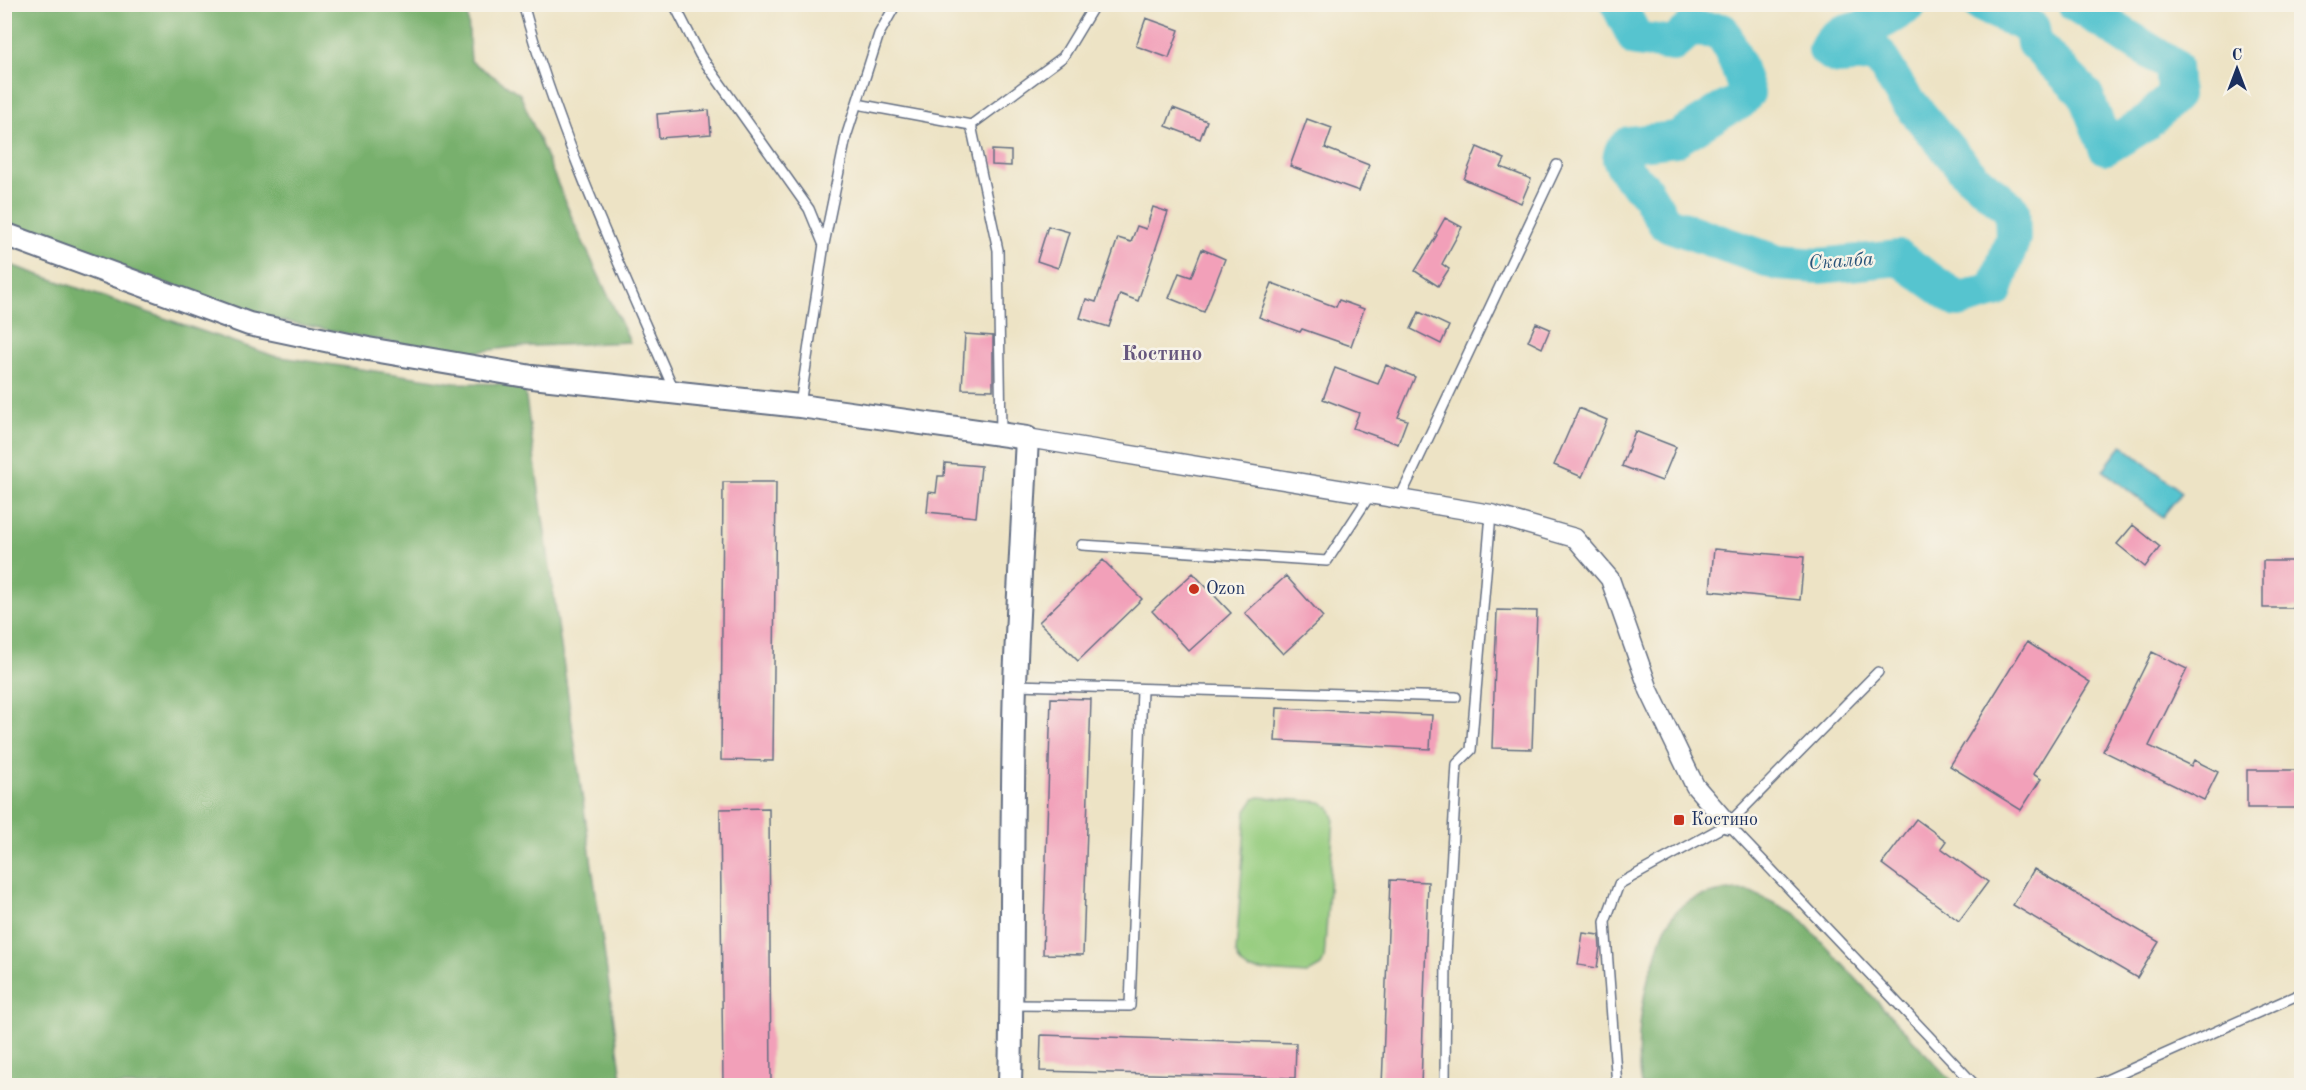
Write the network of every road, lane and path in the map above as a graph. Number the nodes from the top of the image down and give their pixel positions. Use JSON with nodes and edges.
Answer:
{"nodes":[{"id":1,"x":524,"y":4,"type":"edge"},
{"id":2,"x":674,"y":4,"type":"edge"},
{"id":3,"x":896,"y":4,"type":"edge"},
{"id":4,"x":1095,"y":4,"type":"edge"},
{"id":5,"x":857,"y":104,"type":"junction"},
{"id":6,"x":971,"y":125,"type":"junction"},
{"id":7,"x":1557,"y":165,"type":"dead end"},
{"id":8,"x":4,"y":234,"type":"edge"},
{"id":9,"x":824,"y":244,"type":"junction"},
{"id":10,"x":675,"y":392,"type":"junction"},
{"id":11,"x":800,"y":406,"type":"junction"},
{"id":12,"x":1001,"y":434,"type":"junction"},
{"id":13,"x":1027,"y":438,"type":"junction"},
{"id":14,"x":1370,"y":495,"type":"junction"},
{"id":15,"x":1400,"y":498,"type":"junction"},
{"id":16,"x":1491,"y":514,"type":"junction"},
{"id":17,"x":1082,"y":545,"type":"dead end"},
{"id":18,"x":1878,"y":672,"type":"dead end"},
{"id":19,"x":1015,"y":685,"type":"junction"},
{"id":20,"x":1142,"y":690,"type":"junction"},
{"id":21,"x":1455,"y":697,"type":"dead end"},
{"id":22,"x":1728,"y":824,"type":"junction"},
{"id":23,"x":2301,"y":993,"type":"edge"},
{"id":24,"x":1012,"y":1005,"type":"junction"},
{"id":25,"x":1010,"y":1086,"type":"edge"},
{"id":26,"x":1445,"y":1086,"type":"edge"},
{"id":27,"x":1617,"y":1086,"type":"edge"},
{"id":28,"x":1976,"y":1086,"type":"edge"},
{"id":29,"x":2093,"y":1086,"type":"edge"}],
"edges":[{"from":1,"to":10,"type":"lane"},
{"from":2,"to":9,"type":"lane"},
{"from":3,"to":5,"type":"lane"},
{"from":4,"to":6,"type":"lane"},
{"from":5,"to":6,"type":"lane"},
{"from":5,"to":9,"type":"lane"},
{"from":6,"to":12,"type":"lane"},
{"from":7,"to":15,"type":"lane"},
{"from":8,"to":10,"type":"street"},
{"from":9,"to":11,"type":"lane"},
{"from":10,"to":11,"type":"street"},
{"from":11,"to":12,"type":"street"},
{"from":12,"to":13,"type":"street"},
{"from":13,"to":14,"type":"street"},
{"from":13,"to":19,"type":"street"},
{"from":14,"to":15,"type":"street"},
{"from":14,"to":17,"type":"lane"},
{"from":15,"to":16,"type":"street"},
{"from":16,"to":22,"type":"street"},
{"from":16,"to":26,"type":"lane"},
{"from":18,"to":22,"type":"lane"},
{"from":19,"to":20,"type":"lane"},
{"from":19,"to":24,"type":"street"},
{"from":20,"to":21,"type":"lane"},
{"from":20,"to":24,"type":"lane"},
{"from":22,"to":27,"type":"lane"},
{"from":22,"to":28,"type":"lane"},
{"from":23,"to":29,"type":"lane"},
{"from":24,"to":25,"type":"street"}]}
